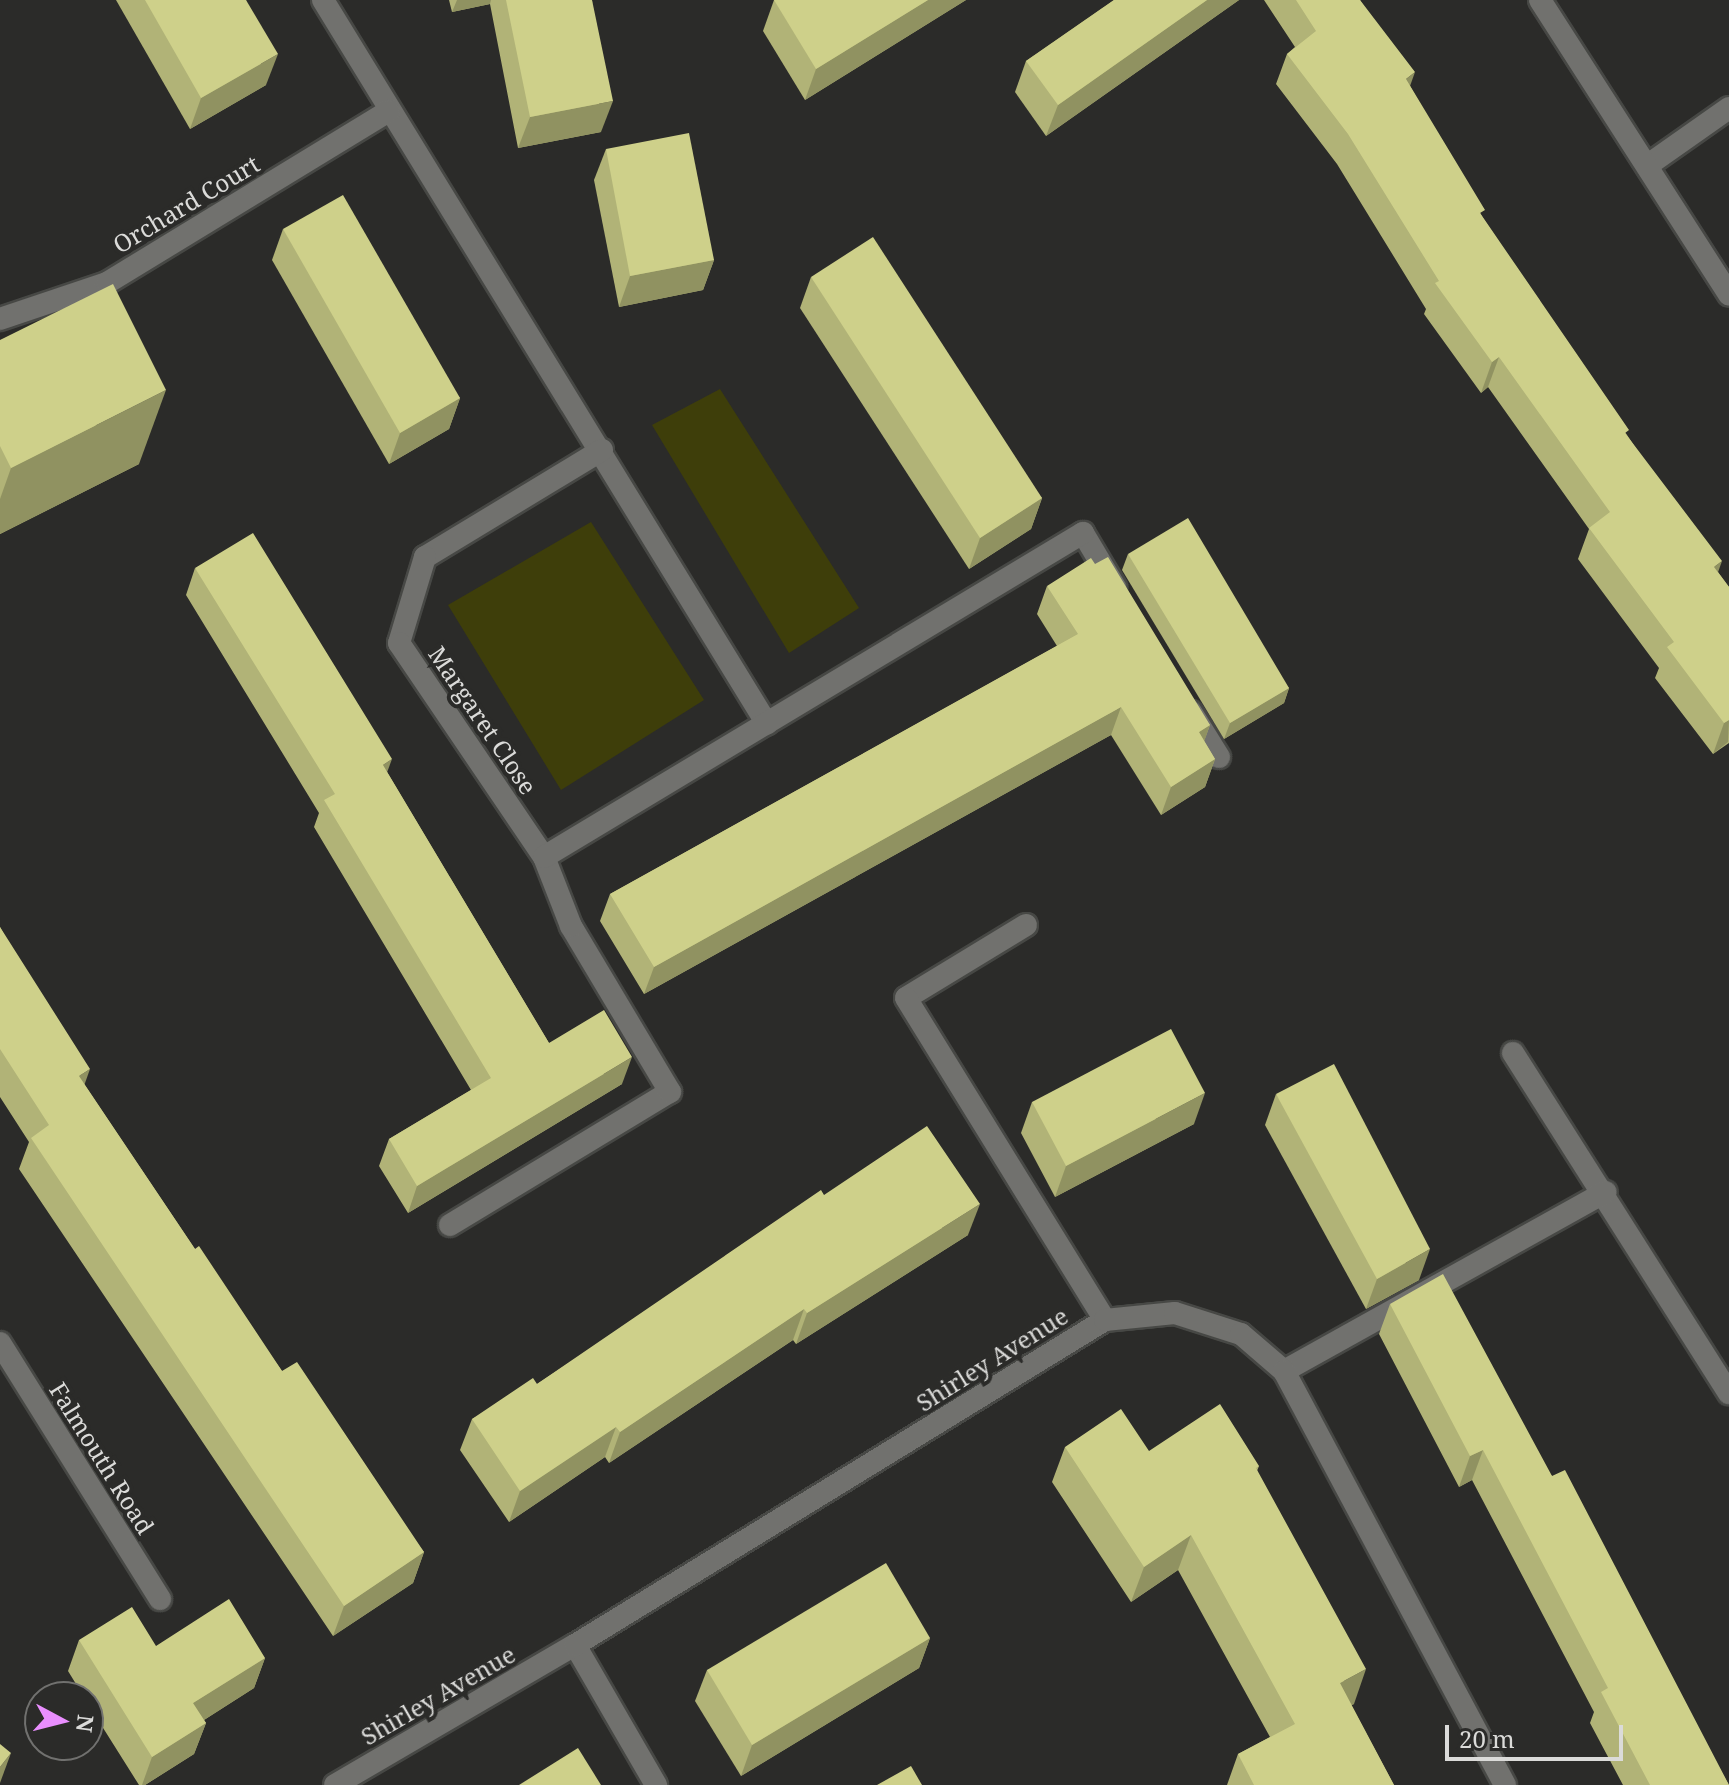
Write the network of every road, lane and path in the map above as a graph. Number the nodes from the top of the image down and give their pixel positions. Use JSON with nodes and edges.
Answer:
{"nodes":[{"id":1,"x":323,"y":0,"type":"edge"},
{"id":2,"x":1540,"y":0,"type":"edge"},
{"id":3,"x":1729,"y":108,"type":"edge"},
{"id":4,"x":389,"y":111,"type":"junction"},
{"id":5,"x":1648,"y":165,"type":"junction"},
{"id":6,"x":1729,"y":294,"type":"edge"},
{"id":7,"x":0,"y":319,"type":"edge"},
{"id":8,"x":602,"y":450,"type":"junction"},
{"id":9,"x":1131,"y":612,"type":"edge"},
{"id":10,"x":1179,"y":691,"type":"edge"},
{"id":11,"x":767,"y":724,"type":"junction"},
{"id":12,"x":1219,"y":757,"type":"dead end"},
{"id":13,"x":544,"y":857,"type":"junction"},
{"id":14,"x":1026,"y":925,"type":"dead end"},
{"id":15,"x":1513,"y":1053,"type":"dead end"},
{"id":16,"x":1606,"y":1192,"type":"junction"},
{"id":17,"x":450,"y":1225,"type":"dead end"},
{"id":18,"x":1105,"y":1320,"type":"junction"},
{"id":19,"x":0,"y":1343,"type":"edge"},
{"id":20,"x":1284,"y":1371,"type":"junction"},
{"id":21,"x":1729,"y":1393,"type":"edge"},
{"id":22,"x":160,"y":1599,"type":"dead end"},
{"id":23,"x":575,"y":1645,"type":"junction"},
{"id":24,"x":335,"y":1785,"type":"edge"},
{"id":25,"x":656,"y":1785,"type":"edge"},
{"id":26,"x":1505,"y":1785,"type":"edge"}],
"edges":[{"from":1,"to":4,"type":"street"},
{"from":2,"to":5,"type":"street"},
{"from":3,"to":5,"type":"street"},
{"from":4,"to":7,"type":"street","name":"Orchard Court"},
{"from":4,"to":8,"type":"street"},
{"from":5,"to":6,"type":"street"},
{"from":8,"to":11,"type":"street"},
{"from":8,"to":13,"type":"street","name":"Margaret Close"},
{"from":9,"to":11,"type":"street"},
{"from":10,"to":12,"type":"street"},
{"from":11,"to":13,"type":"street"},
{"from":13,"to":17,"type":"street"},
{"from":14,"to":18,"type":"street"},
{"from":15,"to":16,"type":"street"},
{"from":16,"to":20,"type":"street"},
{"from":16,"to":21,"type":"street"},
{"from":18,"to":20,"type":"street","name":"Shirley Avenue"},
{"from":18,"to":23,"type":"street","name":"Shirley Avenue"},
{"from":19,"to":22,"type":"street","name":"Falmouth Road"},
{"from":20,"to":26,"type":"street","name":"Shirley Avenue"},
{"from":23,"to":24,"type":"street","name":"Shirley Avenue"},
{"from":23,"to":25,"type":"street"}]}
